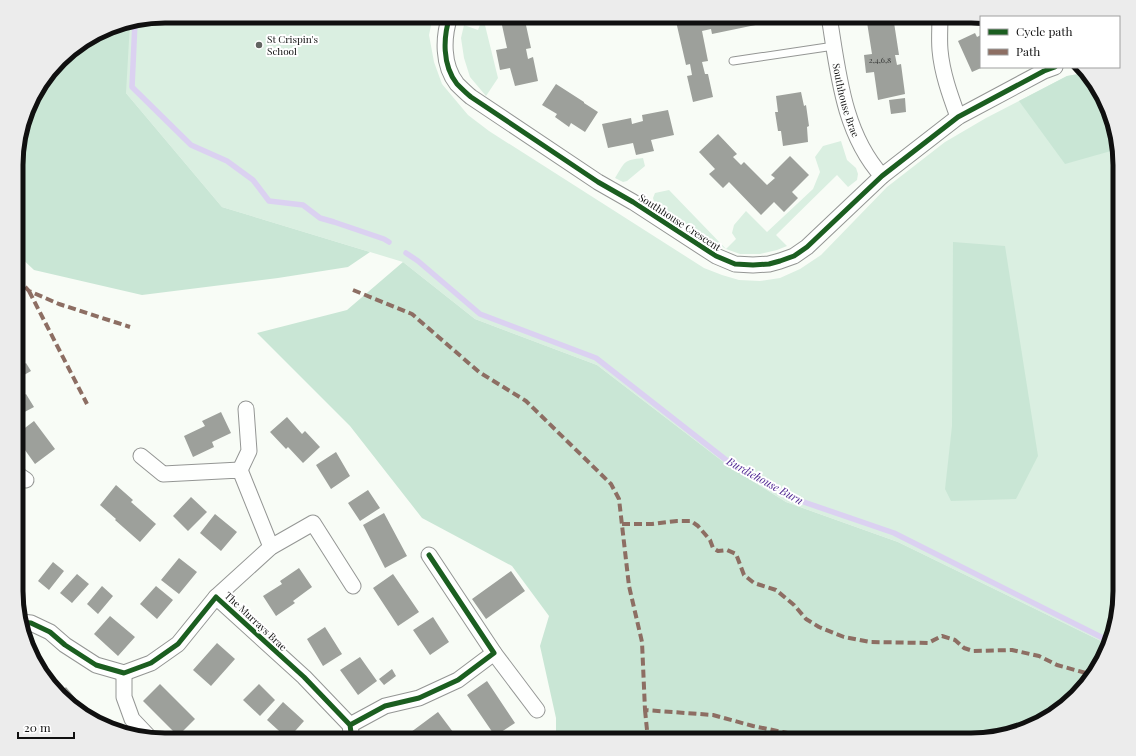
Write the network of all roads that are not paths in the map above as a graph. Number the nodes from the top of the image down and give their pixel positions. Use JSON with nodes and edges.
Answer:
{"nodes":[{"id":1,"x":449,"y":23,"type":"edge"},
{"id":2,"x":830,"y":23,"type":"edge"},
{"id":3,"x":940,"y":23,"type":"edge"},
{"id":4,"x":834,"y":46,"type":"junction"},
{"id":5,"x":734,"y":61,"type":"dead end"},
{"id":6,"x":1052,"y":68,"type":"edge"},
{"id":7,"x":958,"y":117,"type":"junction"},
{"id":8,"x":882,"y":176,"type":"junction"},
{"id":9,"x":246,"y":409,"type":"dead end"},
{"id":10,"x":141,"y":456,"type":"dead end"},
{"id":11,"x":240,"y":470,"type":"junction"},
{"id":12,"x":270,"y":547,"type":"junction"},
{"id":13,"x":429,"y":555,"type":"dead end"},
{"id":14,"x":353,"y":586,"type":"dead end"},
{"id":15,"x":216,"y":597,"type":"junction"},
{"id":16,"x":27,"y":623,"type":"edge"},
{"id":17,"x":494,"y":652,"type":"junction"},
{"id":18,"x":124,"y":673,"type":"junction"},
{"id":19,"x":537,"y":710,"type":"dead end"},
{"id":20,"x":144,"y":732,"type":"edge"},
{"id":21,"x":351,"y":733,"type":"edge"}],
"edges":[{"from":1,"to":8,"type":"street","name":"Southhouse Crescent"},
{"from":2,"to":4,"type":"street","name":"Southhouse Brae"},
{"from":3,"to":7,"type":"street"},
{"from":4,"to":5,"type":"lane"},
{"from":4,"to":8,"type":"street","name":"Southhouse Brae"},
{"from":6,"to":7,"type":"street","name":"Southhouse Crescent"},
{"from":7,"to":8,"type":"street","name":"Southhouse Crescent"},
{"from":9,"to":11,"type":"street"},
{"from":10,"to":11,"type":"street"},
{"from":11,"to":12,"type":"street"},
{"from":12,"to":14,"type":"street","name":"The Murrays Brae"},
{"from":12,"to":15,"type":"street","name":"The Murrays Brae"},
{"from":13,"to":17,"type":"street"},
{"from":15,"to":18,"type":"street","name":"The Murrays Brae"},
{"from":15,"to":21,"type":"street","name":"The Murrays Brae"},
{"from":16,"to":18,"type":"street"},
{"from":17,"to":19,"type":"street"},
{"from":17,"to":21,"type":"street","name":"The Murrays Brae"},
{"from":18,"to":20,"type":"street"}]}
